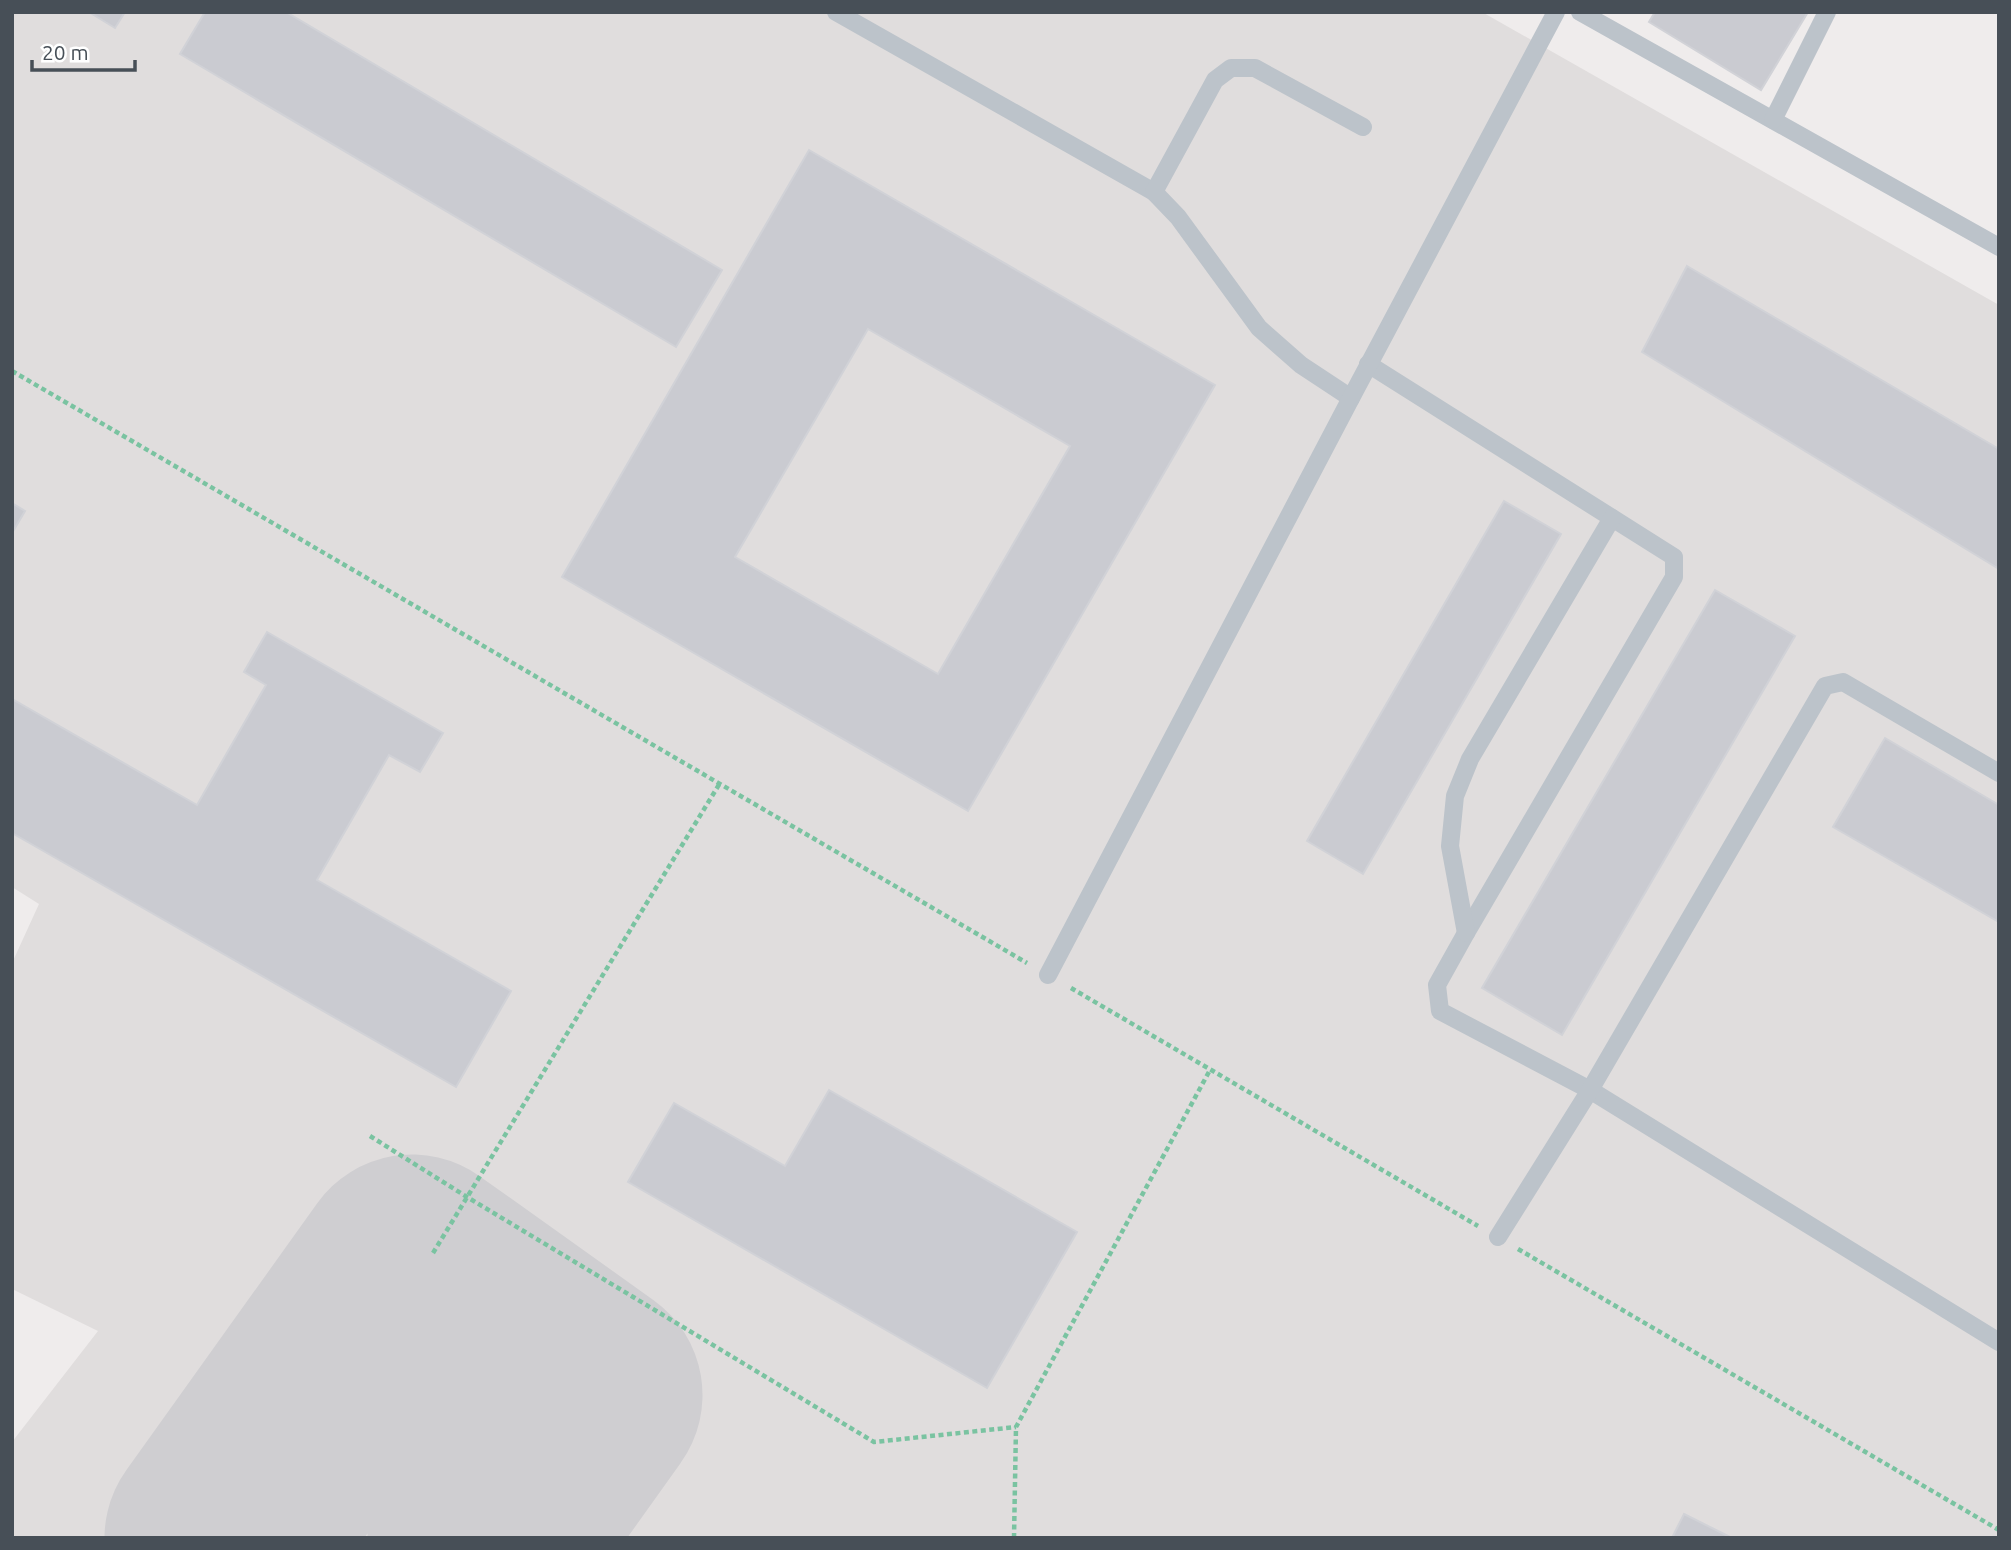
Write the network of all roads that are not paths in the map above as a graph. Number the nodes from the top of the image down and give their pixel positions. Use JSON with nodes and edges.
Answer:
{"nodes":[{"id":1,"x":835,"y":12,"type":"edge"},
{"id":2,"x":1556,"y":12,"type":"edge"},
{"id":3,"x":1580,"y":12,"type":"edge"},
{"id":4,"x":1827,"y":12,"type":"edge"},
{"id":5,"x":1773,"y":120,"type":"junction"},
{"id":6,"x":1363,"y":127,"type":"dead end"},
{"id":7,"x":1154,"y":192,"type":"junction"},
{"id":8,"x":1999,"y":247,"type":"edge"},
{"id":9,"x":1368,"y":364,"type":"junction"},
{"id":10,"x":1351,"y":398,"type":"junction"},
{"id":11,"x":1612,"y":518,"type":"junction"},
{"id":12,"x":1999,"y":773,"type":"edge"},
{"id":13,"x":1466,"y":933,"type":"junction"},
{"id":14,"x":1048,"y":975,"type":"road end"},
{"id":15,"x":1590,"y":1090,"type":"junction"},
{"id":16,"x":1498,"y":1237,"type":"road end"},
{"id":17,"x":1999,"y":1342,"type":"edge"}],
"edges":[{"from":1,"to":7,"type":"lane"},
{"from":2,"to":9,"type":"lane"},
{"from":3,"to":5,"type":"lane"},
{"from":4,"to":5,"type":"lane"},
{"from":5,"to":8,"type":"lane"},
{"from":6,"to":7,"type":"lane"},
{"from":7,"to":10,"type":"lane"},
{"from":9,"to":10,"type":"lane"},
{"from":9,"to":11,"type":"lane"},
{"from":10,"to":14,"type":"lane"},
{"from":11,"to":13,"type":"lane"},
{"from":11,"to":13,"type":"lane"},
{"from":12,"to":15,"type":"lane"},
{"from":13,"to":15,"type":"lane"},
{"from":15,"to":16,"type":"lane"},
{"from":15,"to":17,"type":"lane"}]}
